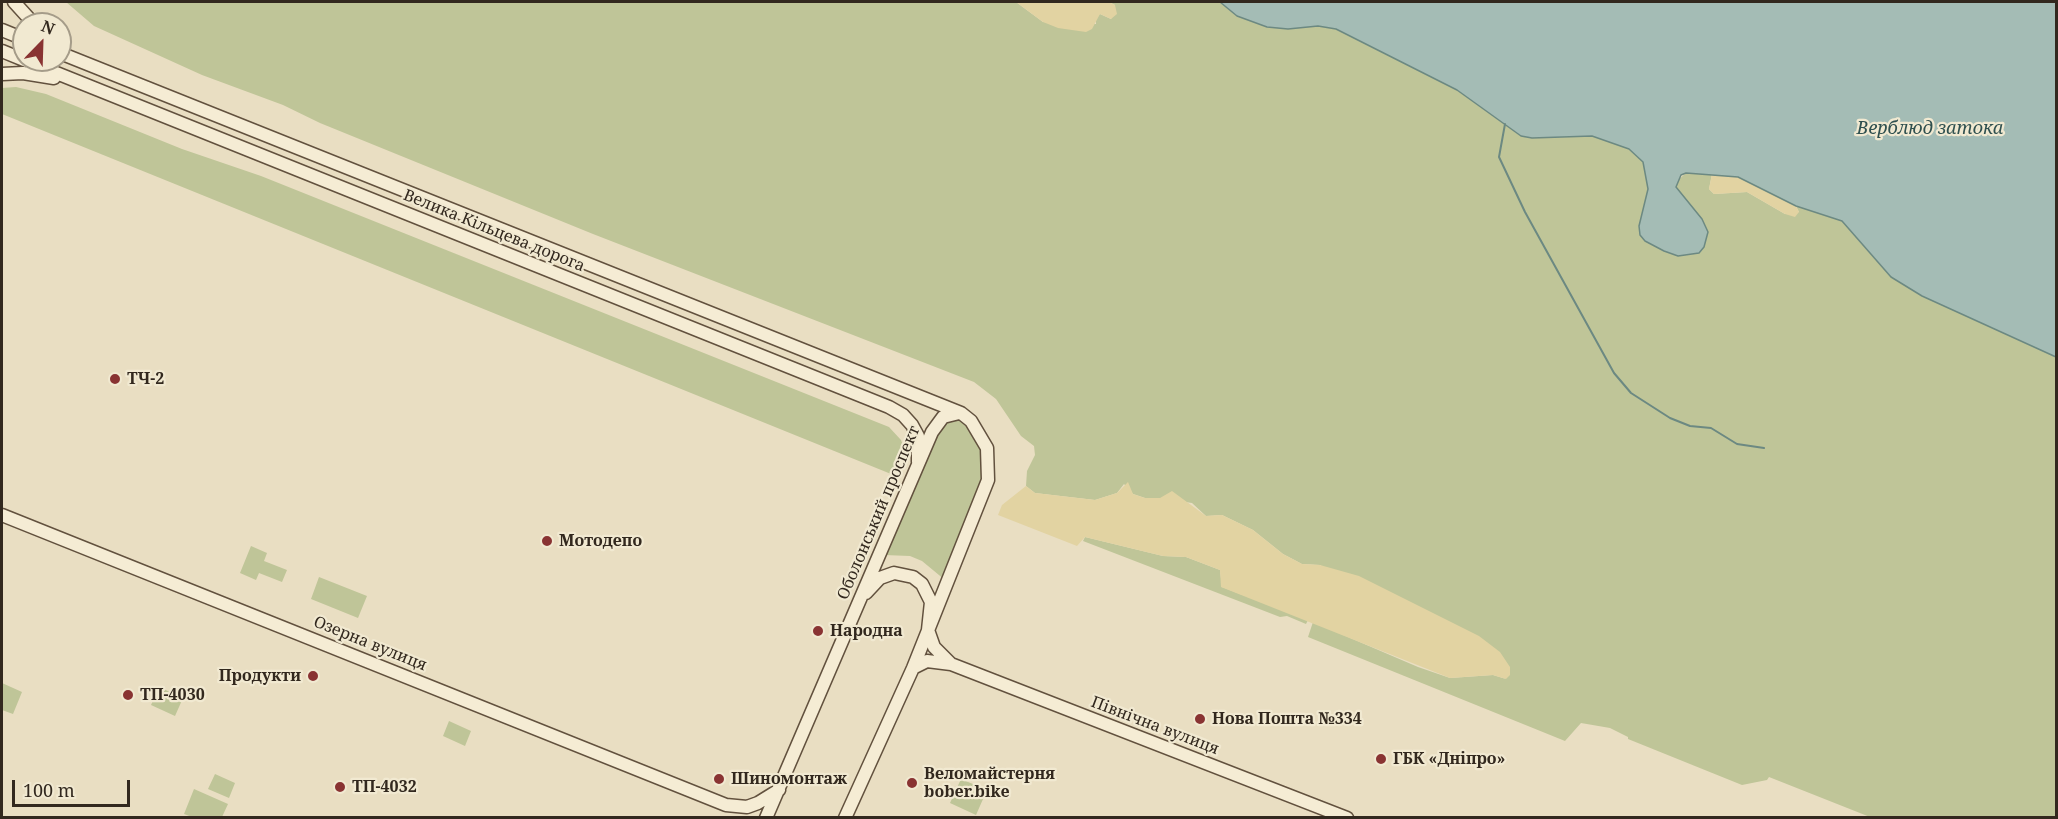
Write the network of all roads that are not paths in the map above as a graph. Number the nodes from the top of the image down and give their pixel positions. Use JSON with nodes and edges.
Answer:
{"nodes":[{"id":1,"x":72,"y":52,"type":"edge"},
{"id":2,"x":72,"y":58,"type":"edge"},
{"id":3,"x":97,"y":68,"type":"junction"},
{"id":4,"x":54,"y":72,"type":"edge"},
{"id":5,"x":2,"y":74,"type":"edge"},
{"id":6,"x":87,"y":85,"type":"junction"},
{"id":7,"x":961,"y":413,"type":"junction"},
{"id":8,"x":918,"y":462,"type":"junction"},
{"id":9,"x":2,"y":516,"type":"edge"},
{"id":10,"x":860,"y":601,"type":"junction"},
{"id":11,"x":928,"y":630,"type":"junction"},
{"id":12,"x":951,"y":664,"type":"junction"},
{"id":13,"x":913,"y":668,"type":"junction"},
{"id":14,"x":779,"y":790,"type":"junction"},
{"id":15,"x":726,"y":805,"type":"junction"},
{"id":16,"x":737,"y":818,"type":"edge"},
{"id":17,"x":766,"y":818,"type":"edge"},
{"id":18,"x":845,"y":818,"type":"edge"},
{"id":19,"x":1347,"y":818,"type":"edge"}],
"edges":[{"from":1,"to":3,"type":"main road"},
{"from":2,"to":3,"type":"main road","name":"Велика Кільцева дорога"},
{"from":3,"to":7,"type":"main road","name":"Велика Кільцева дорога"},
{"from":4,"to":6,"type":"main road","name":"Велика Кільцева дорога"},
{"from":5,"to":6,"type":"main road"},
{"from":6,"to":8,"type":"main road","name":"Велика Кільцева дорога"},
{"from":7,"to":8,"type":"main road","name":"Оболонський проспект"},
{"from":7,"to":11,"type":"main road"},
{"from":8,"to":10,"type":"main road","name":"Оболонський проспект"},
{"from":9,"to":15,"type":"main road","name":"Озерна вулиця"},
{"from":10,"to":11,"type":"main road"},
{"from":10,"to":14,"type":"main road","name":"Оболонський проспект"},
{"from":11,"to":12,"type":"main road","name":"Північна вулиця"},
{"from":11,"to":13,"type":"main road"},
{"from":12,"to":13,"type":"main road","name":"Північна вулиця"},
{"from":12,"to":19,"type":"main road","name":"Північна вулиця"},
{"from":13,"to":18,"type":"main road"},
{"from":14,"to":15,"type":"main road"},
{"from":14,"to":17,"type":"main road","name":"Оболонський проспект"},
{"from":15,"to":16,"type":"main road"}]}
